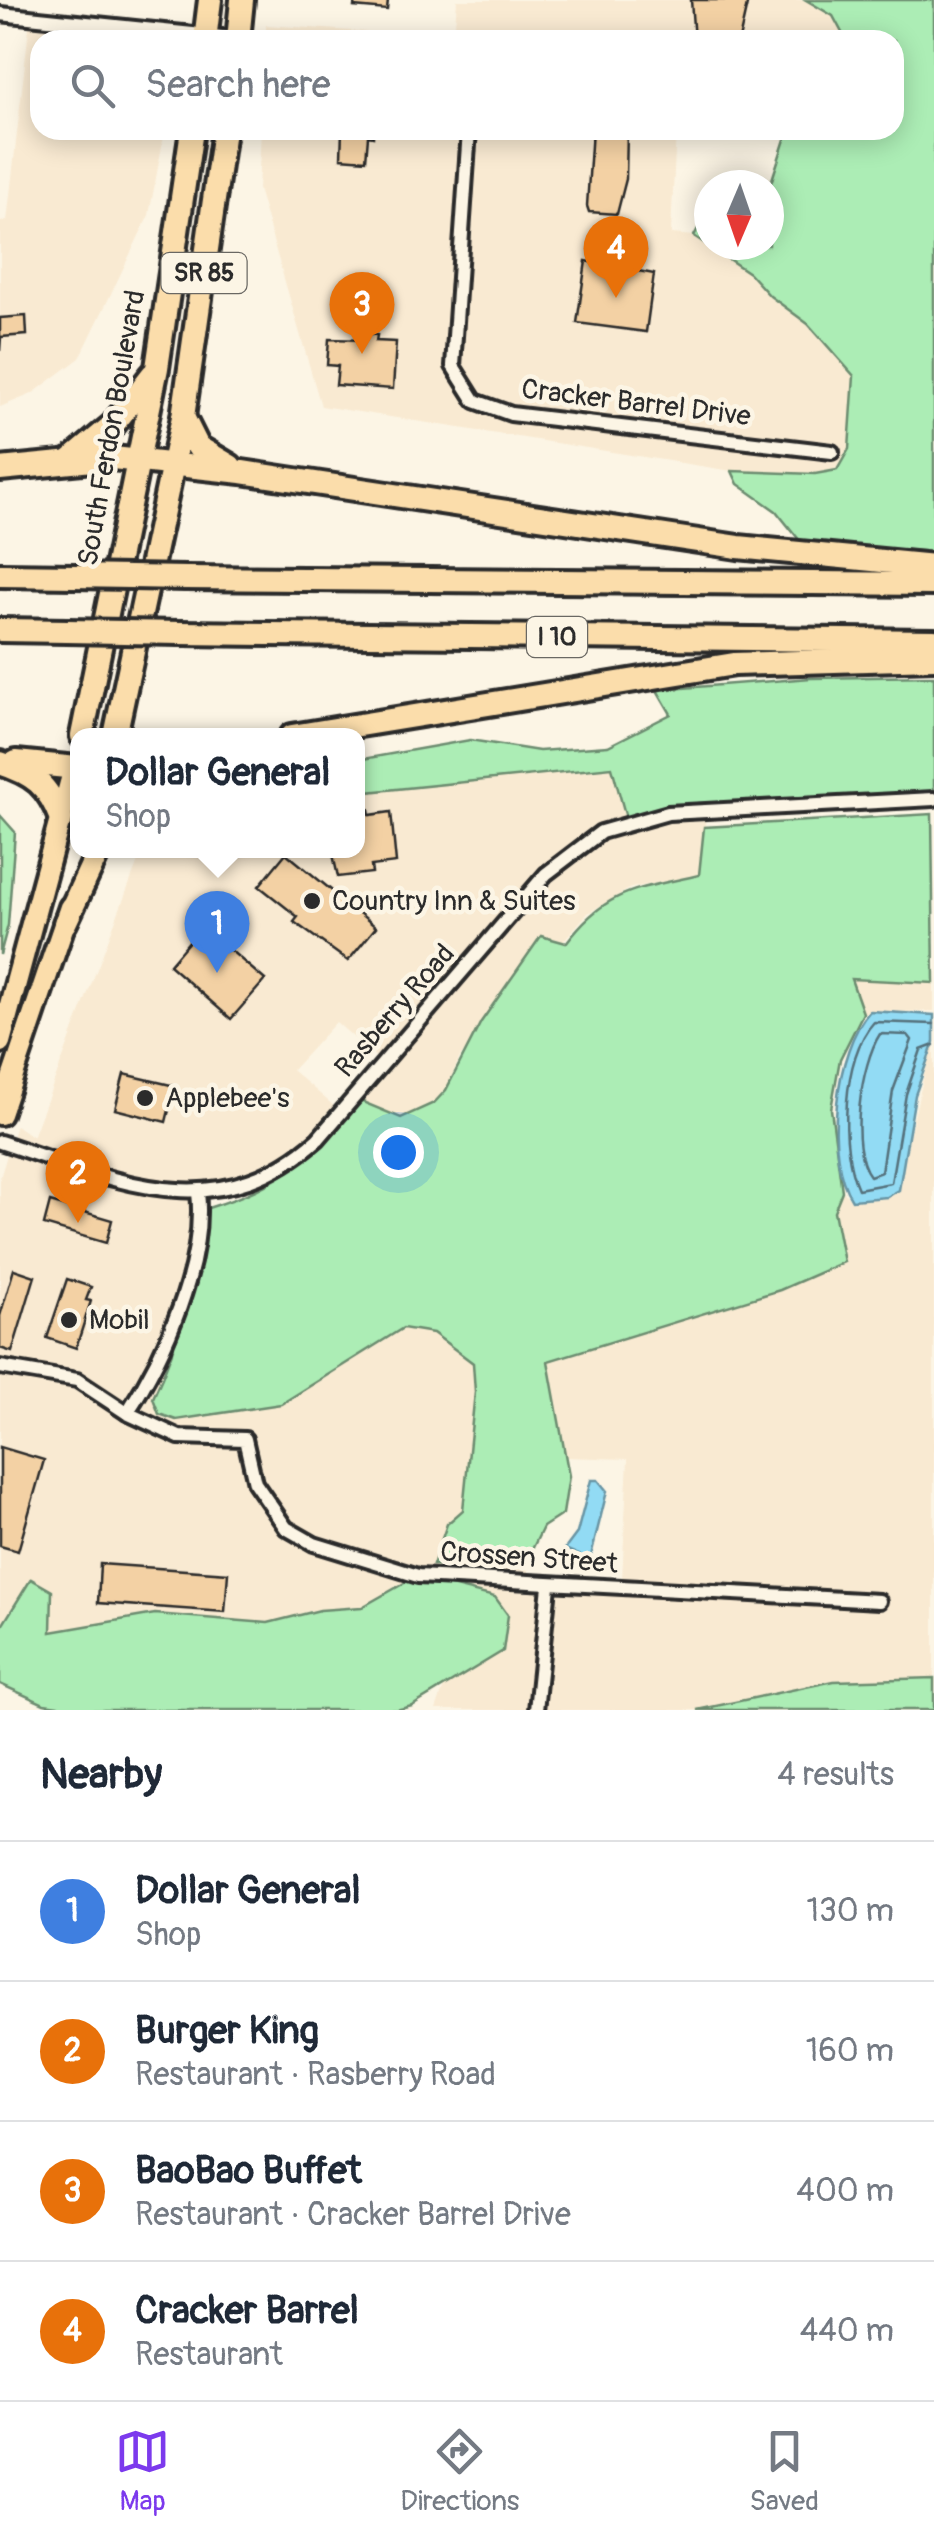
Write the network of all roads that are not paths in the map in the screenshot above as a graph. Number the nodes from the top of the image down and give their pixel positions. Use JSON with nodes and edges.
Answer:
{"nodes":[{"id":1,"x":210,"y":0,"type":"edge"},
{"id":2,"x":242,"y":0,"type":"edge"},
{"id":3,"x":0,"y":14,"type":"edge"},
{"id":4,"x":137,"y":30,"type":"edge"},
{"id":5,"x":206,"y":30,"type":"edge"},
{"id":6,"x":239,"y":30,"type":"edge"},
{"id":7,"x":190,"y":140,"type":"edge"},
{"id":8,"x":223,"y":140,"type":"edge"},
{"id":9,"x":467,"y":140,"type":"edge"},
{"id":10,"x":156,"y":368,"type":"junction"},
{"id":11,"x":183,"y":416,"type":"junction"},
{"id":12,"x":832,"y":452,"type":"dead end"},
{"id":13,"x":70,"y":460,"type":"junction"},
{"id":14,"x":139,"y":462,"type":"junction"},
{"id":15,"x":174,"y":465,"type":"junction"},
{"id":16,"x":0,"y":470,"type":"edge"},
{"id":17,"x":242,"y":472,"type":"junction"},
{"id":18,"x":934,"y":566,"type":"edge"},
{"id":19,"x":0,"y":575,"type":"edge"},
{"id":20,"x":934,"y":584,"type":"edge"},
{"id":21,"x":0,"y":630,"type":"edge"},
{"id":22,"x":934,"y":641,"type":"edge"},
{"id":23,"x":934,"y":658,"type":"edge"},
{"id":24,"x":84,"y":728,"type":"edge"},
{"id":25,"x":117,"y":728,"type":"edge"},
{"id":26,"x":341,"y":728,"type":"edge"},
{"id":27,"x":0,"y":761,"type":"edge"},
{"id":28,"x":70,"y":764,"type":"edge"},
{"id":29,"x":70,"y":786,"type":"edge"},
{"id":30,"x":934,"y":799,"type":"edge"},
{"id":31,"x":61,"y":819,"type":"junction"},
{"id":32,"x":84,"y":858,"type":"edge"},
{"id":33,"x":95,"y":858,"type":"edge"},
{"id":34,"x":66,"y":923,"type":"junction"},
{"id":35,"x":0,"y":1042,"type":"edge"},
{"id":36,"x":0,"y":1114,"type":"edge"},
{"id":37,"x":0,"y":1142,"type":"edge"},
{"id":38,"x":198,"y":1192,"type":"junction"},
{"id":39,"x":0,"y":1368,"type":"edge"},
{"id":40,"x":127,"y":1413,"type":"junction"},
{"id":41,"x":549,"y":1586,"type":"junction"},
{"id":42,"x":878,"y":1601,"type":"dead end"},
{"id":43,"x":536,"y":1710,"type":"edge"}],
"edges":[{"from":1,"to":5,"type":"highway"},
{"from":2,"to":6,"type":"highway"},
{"from":3,"to":4,"type":"street"},
{"from":7,"to":10,"type":"highway","name":"South Ferdon Boulevard","number":"SR 85"},
{"from":8,"to":11,"type":"highway","number":"SR 85"},
{"from":9,"to":12,"type":"street","name":"Cracker Barrel Drive"},
{"from":10,"to":13,"type":"highway"},
{"from":10,"to":14,"type":"highway","name":"South Ferdon Boulevard","number":"SR 85"},
{"from":11,"to":15,"type":"highway","number":"SR 85"},
{"from":11,"to":17,"type":"highway"},
{"from":13,"to":14,"type":"highway"},
{"from":13,"to":16,"type":"highway"},
{"from":14,"to":15,"type":"highway"},
{"from":14,"to":24,"type":"highway","name":"South Ferdon Boulevard","number":"SR 85"},
{"from":15,"to":17,"type":"highway"},
{"from":15,"to":25,"type":"highway","number":"SR 85"},
{"from":17,"to":18,"type":"highway"},
{"from":19,"to":20,"type":"highway","number":"I 10","bridge":true},
{"from":21,"to":22,"type":"highway","number":"I 10","bridge":true},
{"from":23,"to":26,"type":"highway"},
{"from":27,"to":28,"type":"highway"},
{"from":27,"to":31,"type":"highway"},
{"from":29,"to":31,"type":"main road"},
{"from":30,"to":38,"type":"street","name":"Rasberry Road"},
{"from":31,"to":35,"type":"main road"},
{"from":32,"to":34,"type":"main road"},
{"from":33,"to":34,"type":"highway"},
{"from":34,"to":36,"type":"main road"},
{"from":37,"to":38,"type":"street","name":"Rasberry Road"},
{"from":38,"to":40,"type":"street"},
{"from":39,"to":40,"type":"street"},
{"from":40,"to":41,"type":"street","name":"Crossen Street"},
{"from":41,"to":42,"type":"street","name":"Crossen Street"},
{"from":41,"to":43,"type":"street"}]}
